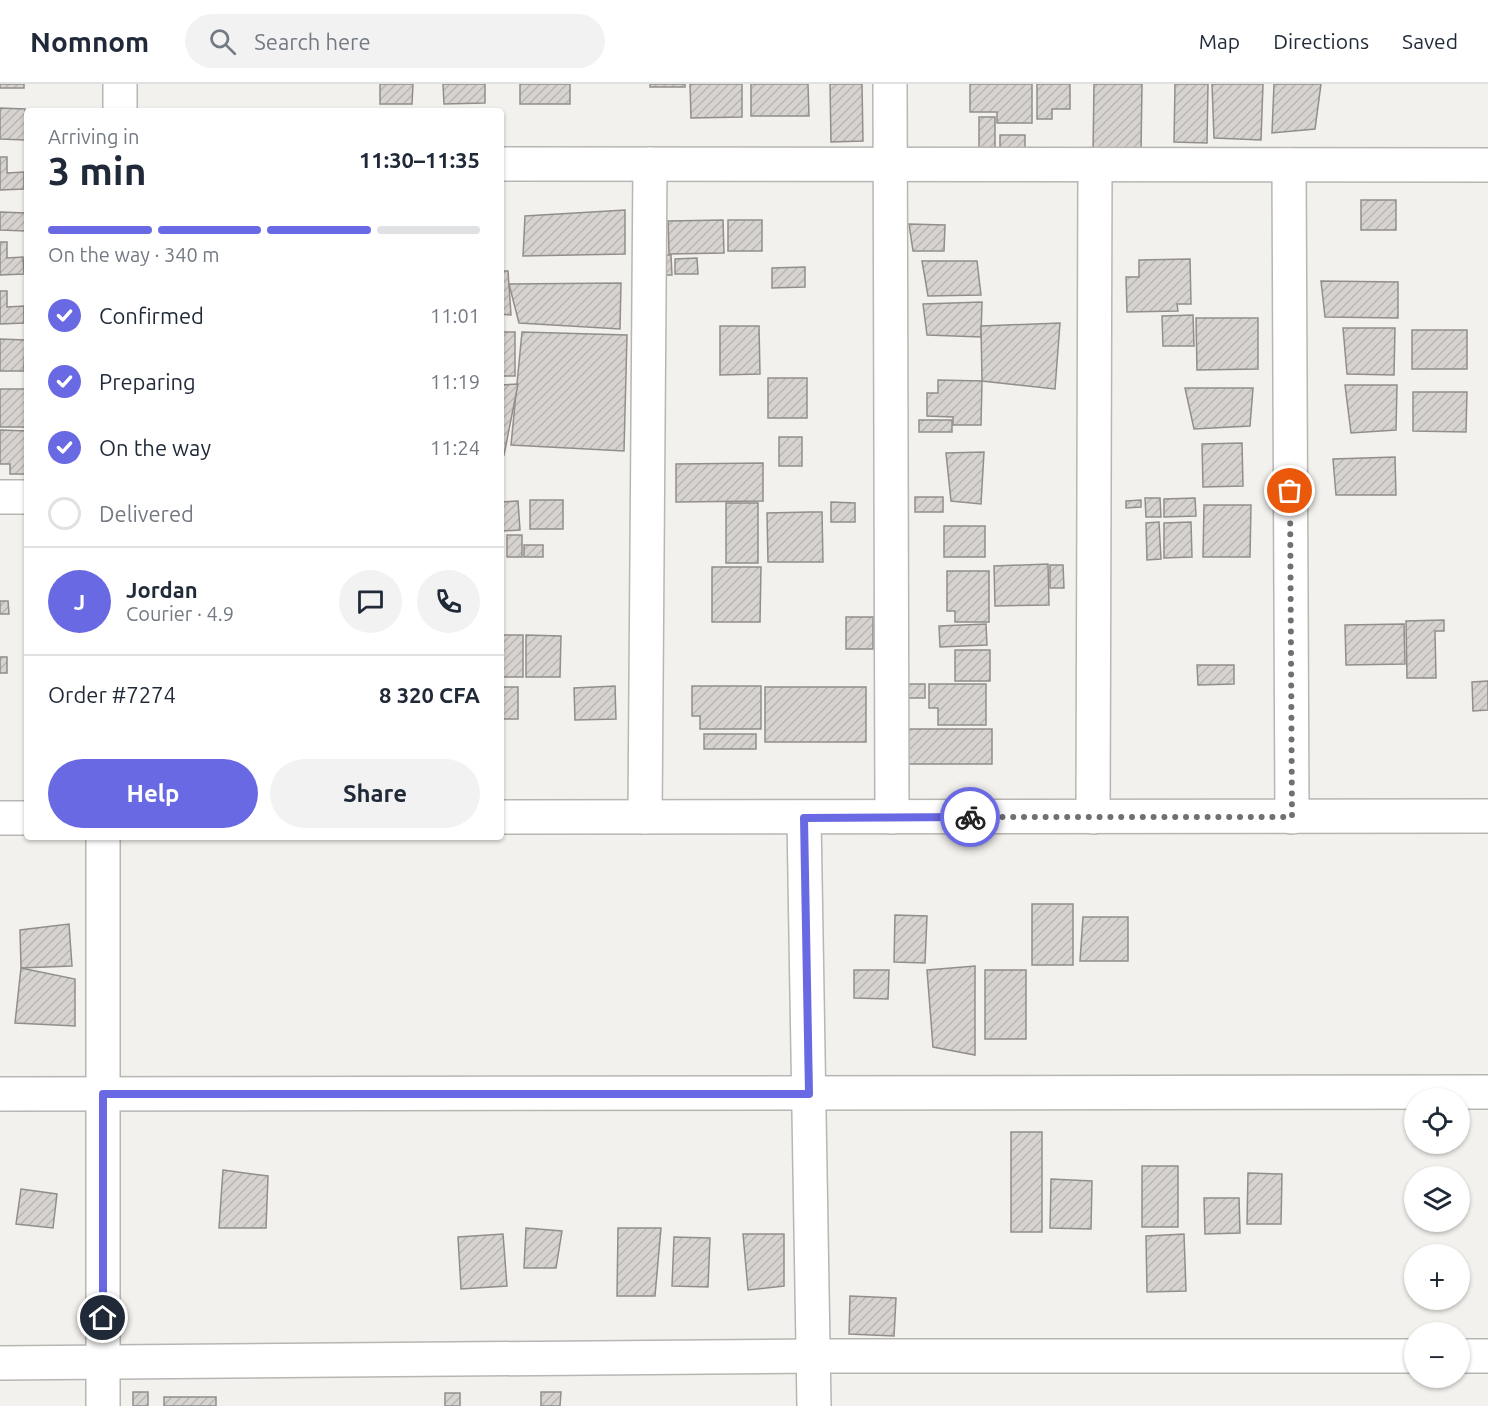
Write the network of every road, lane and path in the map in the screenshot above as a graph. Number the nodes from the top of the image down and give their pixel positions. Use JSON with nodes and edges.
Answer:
{"nodes":[{"id":1,"x":120,"y":84,"type":"edge"},
{"id":2,"x":890,"y":84,"type":"edge"},
{"id":3,"x":120,"y":108,"type":"edge"},
{"id":4,"x":504,"y":164,"type":"edge"},
{"id":5,"x":650,"y":164,"type":"junction"},
{"id":6,"x":890,"y":164,"type":"junction"},
{"id":7,"x":1095,"y":165,"type":"junction"},
{"id":8,"x":1288,"y":165,"type":"junction"},
{"id":9,"x":1488,"y":165,"type":"edge"},
{"id":10,"x":0,"y":497,"type":"edge"},
{"id":11,"x":24,"y":497,"type":"edge"},
{"id":12,"x":1488,"y":816,"type":"edge"},
{"id":13,"x":504,"y":817,"type":"edge"},
{"id":14,"x":645,"y":817,"type":"junction"},
{"id":15,"x":892,"y":817,"type":"junction"},
{"id":16,"x":1093,"y":817,"type":"junction"},
{"id":17,"x":1292,"y":817,"type":"junction"},
{"id":18,"x":0,"y":818,"type":"edge"},
{"id":19,"x":24,"y":818,"type":"edge"},
{"id":20,"x":804,"y":818,"type":"junction"},
{"id":21,"x":103,"y":840,"type":"edge"},
{"id":22,"x":1488,"y":1092,"type":"edge"},
{"id":23,"x":0,"y":1094,"type":"edge"},
{"id":24,"x":103,"y":1094,"type":"junction"},
{"id":25,"x":809,"y":1094,"type":"junction"},
{"id":26,"x":813,"y":1356,"type":"junction"},
{"id":27,"x":1404,"y":1356,"type":"edge"},
{"id":28,"x":1470,"y":1356,"type":"edge"},
{"id":29,"x":1488,"y":1356,"type":"edge"},
{"id":30,"x":103,"y":1362,"type":"junction"},
{"id":31,"x":0,"y":1363,"type":"edge"},
{"id":32,"x":103,"y":1406,"type":"edge"},
{"id":33,"x":814,"y":1406,"type":"edge"}],
"edges":[{"from":1,"to":3,"type":"street"},
{"from":2,"to":6,"type":"street"},
{"from":4,"to":5,"type":"street"},
{"from":5,"to":6,"type":"street"},
{"from":5,"to":14,"type":"street"},
{"from":6,"to":7,"type":"street"},
{"from":6,"to":15,"type":"street"},
{"from":7,"to":8,"type":"street"},
{"from":7,"to":16,"type":"street"},
{"from":8,"to":9,"type":"street"},
{"from":8,"to":17,"type":"street"},
{"from":10,"to":11,"type":"street"},
{"from":12,"to":17,"type":"street"},
{"from":13,"to":14,"type":"street"},
{"from":14,"to":20,"type":"street"},
{"from":15,"to":16,"type":"street"},
{"from":15,"to":20,"type":"street"},
{"from":16,"to":17,"type":"street"},
{"from":18,"to":19,"type":"street"},
{"from":20,"to":25,"type":"street"},
{"from":21,"to":24,"type":"street"},
{"from":22,"to":25,"type":"street"},
{"from":23,"to":24,"type":"street"},
{"from":24,"to":25,"type":"street"},
{"from":24,"to":30,"type":"street"},
{"from":25,"to":26,"type":"street"},
{"from":26,"to":27,"type":"street"},
{"from":26,"to":30,"type":"street"},
{"from":26,"to":33,"type":"street"},
{"from":28,"to":29,"type":"street"},
{"from":30,"to":31,"type":"street"},
{"from":30,"to":32,"type":"street"}]}
